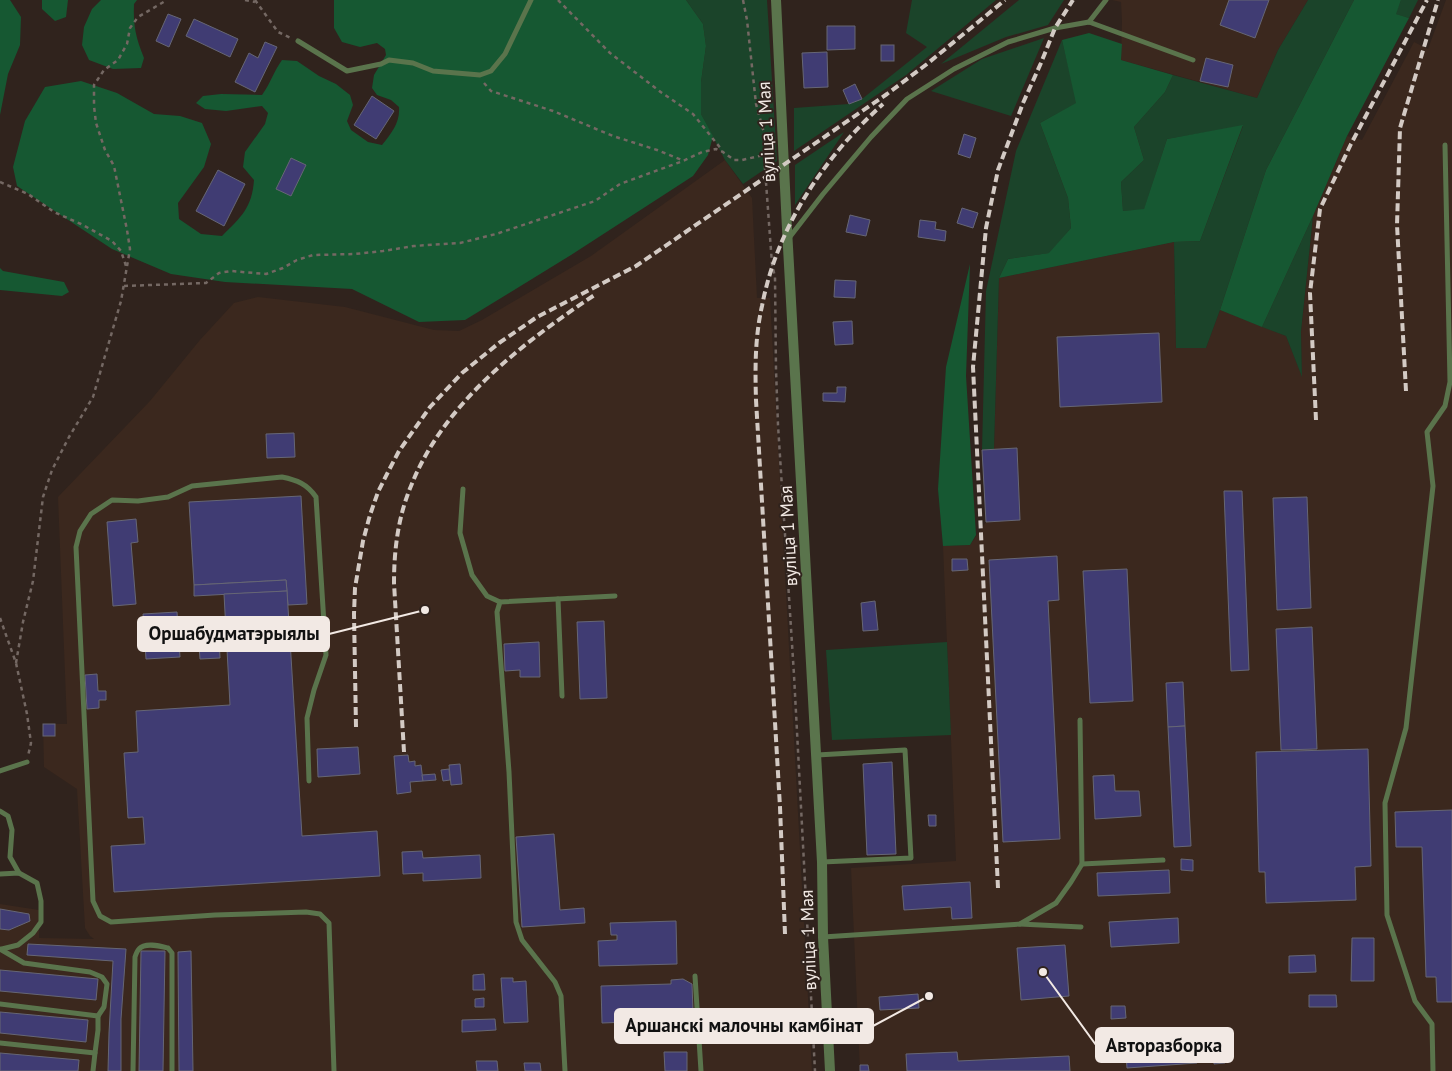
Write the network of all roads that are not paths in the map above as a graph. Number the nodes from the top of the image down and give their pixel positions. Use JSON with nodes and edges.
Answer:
{"nodes":[{"id":1,"x":531,"y":0,"type":"edge"},
{"id":2,"x":776,"y":0,"type":"edge"},
{"id":3,"x":1106,"y":0,"type":"edge"},
{"id":4,"x":1090,"y":22,"type":"junction"},
{"id":5,"x":298,"y":41,"type":"road end"},
{"id":6,"x":1193,"y":60,"type":"dead end"},
{"id":7,"x":1446,"y":145,"type":"dead end"},
{"id":8,"x":788,"y":240,"type":"junction"},
{"id":9,"x":464,"y":488,"type":"dead end"},
{"id":10,"x":615,"y":596,"type":"dead end"},
{"id":11,"x":558,"y":599,"type":"junction"},
{"id":12,"x":500,"y":602,"type":"junction"},
{"id":13,"x":562,"y":696,"type":"dead end"},
{"id":14,"x":1080,"y":720,"type":"dead end"},
{"id":15,"x":817,"y":755,"type":"junction"},
{"id":16,"x":27,"y":762,"type":"road end"},
{"id":17,"x":0,"y":771,"type":"edge"},
{"id":18,"x":309,"y":781,"type":"dead end"},
{"id":19,"x":0,"y":811,"type":"edge"},
{"id":20,"x":1162,"y":860,"type":"dead end"},
{"id":21,"x":822,"y":862,"type":"junction"},
{"id":22,"x":1082,"y":864,"type":"junction"},
{"id":23,"x":19,"y":873,"type":"junction"},
{"id":24,"x":0,"y":874,"type":"edge"},
{"id":25,"x":1020,"y":924,"type":"junction"},
{"id":26,"x":1081,"y":927,"type":"dead end"},
{"id":27,"x":823,"y":937,"type":"junction"},
{"id":28,"x":1,"y":949,"type":"edge"},
{"id":29,"x":695,"y":976,"type":"dead end"},
{"id":30,"x":0,"y":1004,"type":"edge"},
{"id":31,"x":98,"y":1016,"type":"junction"},
{"id":32,"x":0,"y":1043,"type":"edge"},
{"id":33,"x":95,"y":1053,"type":"junction"},
{"id":34,"x":93,"y":1071,"type":"edge"},
{"id":35,"x":133,"y":1071,"type":"edge"},
{"id":36,"x":172,"y":1071,"type":"edge"},
{"id":37,"x":334,"y":1071,"type":"edge"},
{"id":38,"x":566,"y":1071,"type":"edge"},
{"id":39,"x":701,"y":1071,"type":"edge"},
{"id":40,"x":830,"y":1071,"type":"edge"},
{"id":41,"x":1433,"y":1071,"type":"edge"}],
"edges":[{"from":1,"to":5,"type":"lane"},
{"from":2,"to":8,"type":"street","name":"вуліца 1 Мая"},
{"from":3,"to":4,"type":"lane"},
{"from":4,"to":6,"type":"lane"},
{"from":4,"to":8,"type":"lane"},
{"from":7,"to":41,"type":"lane"},
{"from":8,"to":15,"type":"street","name":"вуліца 1 Мая"},
{"from":9,"to":12,"type":"lane"},
{"from":10,"to":11,"type":"lane"},
{"from":11,"to":12,"type":"lane"},
{"from":11,"to":13,"type":"lane"},
{"from":12,"to":38,"type":"lane"},
{"from":14,"to":22,"type":"lane"},
{"from":15,"to":21,"type":"street","name":"вуліца 1 Мая"},
{"from":15,"to":21,"type":"lane"},
{"from":16,"to":17,"type":"lane"},
{"from":18,"to":37,"type":"lane"},
{"from":19,"to":23,"type":"lane"},
{"from":20,"to":22,"type":"lane"},
{"from":21,"to":27,"type":"street","name":"вуліца 1 Мая"},
{"from":22,"to":25,"type":"lane"},
{"from":23,"to":24,"type":"lane"},
{"from":23,"to":28,"type":"lane"},
{"from":25,"to":26,"type":"lane"},
{"from":25,"to":27,"type":"lane"},
{"from":27,"to":40,"type":"street","name":"вуліца 1 Мая"},
{"from":28,"to":31,"type":"lane"},
{"from":29,"to":39,"type":"lane"},
{"from":30,"to":31,"type":"lane"},
{"from":31,"to":33,"type":"lane"},
{"from":32,"to":33,"type":"lane"},
{"from":33,"to":34,"type":"lane"},
{"from":35,"to":36,"type":"lane"}]}
